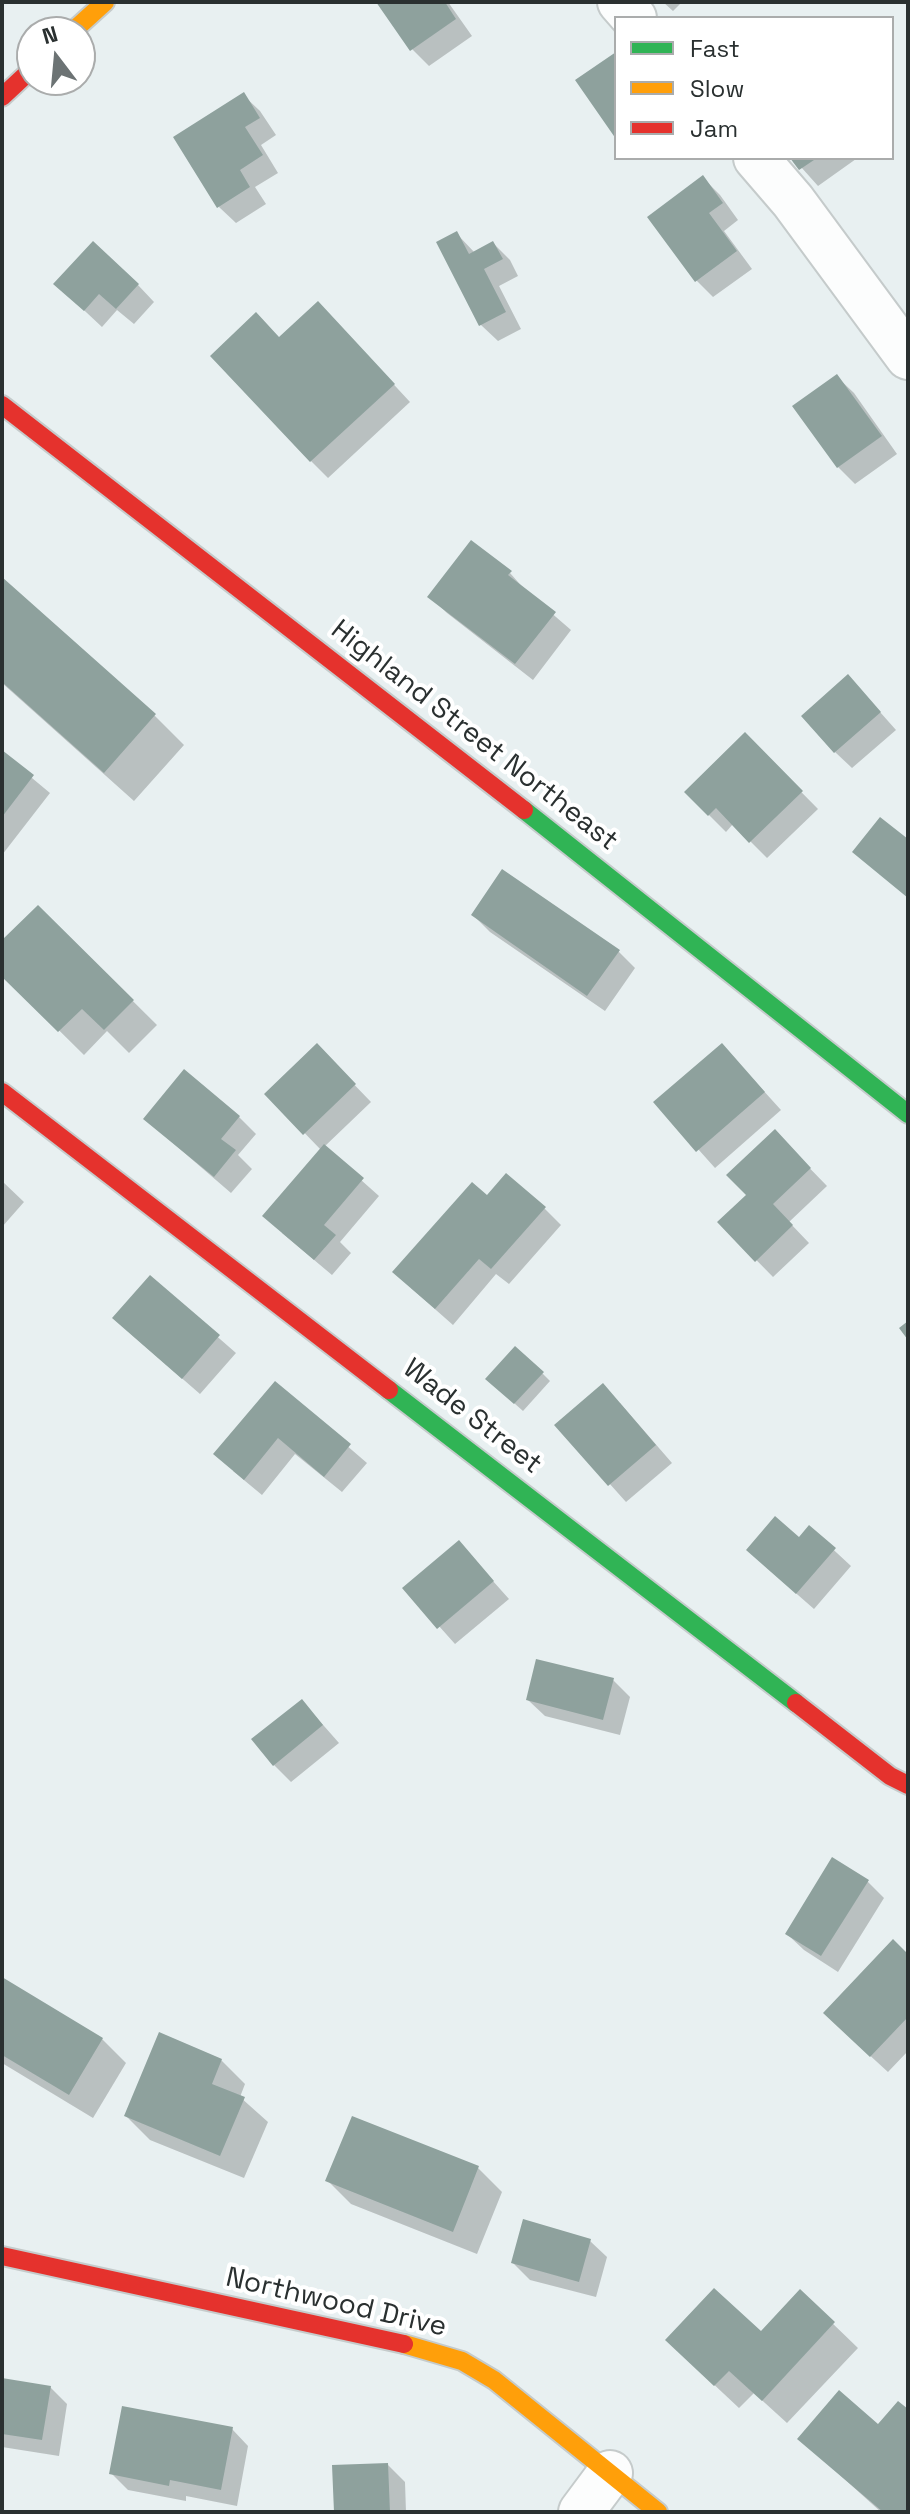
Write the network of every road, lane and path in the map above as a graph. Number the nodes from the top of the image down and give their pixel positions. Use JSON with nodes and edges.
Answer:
{"nodes":[{"id":1,"x":105,"y":2,"type":"edge"},
{"id":2,"x":90,"y":16,"type":"edge"},
{"id":3,"x":758,"y":160,"type":"edge"},
{"id":4,"x":908,"y":357,"type":"edge"},
{"id":5,"x":2,"y":405,"type":"edge"},
{"id":6,"x":2,"y":1092,"type":"edge"},
{"id":7,"x":908,"y":1114,"type":"edge"},
{"id":8,"x":908,"y":1785,"type":"edge"},
{"id":9,"x":2,"y":2256,"type":"edge"},
{"id":10,"x":610,"y":2473,"type":"junction"},
{"id":11,"x":581,"y":2512,"type":"edge"},
{"id":12,"x":658,"y":2512,"type":"edge"}],
"edges":[{"from":1,"to":2,"type":"street"},
{"from":3,"to":4,"type":"street"},
{"from":5,"to":7,"type":"street","name":"Highland Street Northeast"},
{"from":6,"to":8,"type":"street","name":"Wade Street"},
{"from":9,"to":10,"type":"street","name":"Northwood Drive"},
{"from":10,"to":11,"type":"street"},
{"from":10,"to":12,"type":"street","name":"Northwood Drive"}]}
